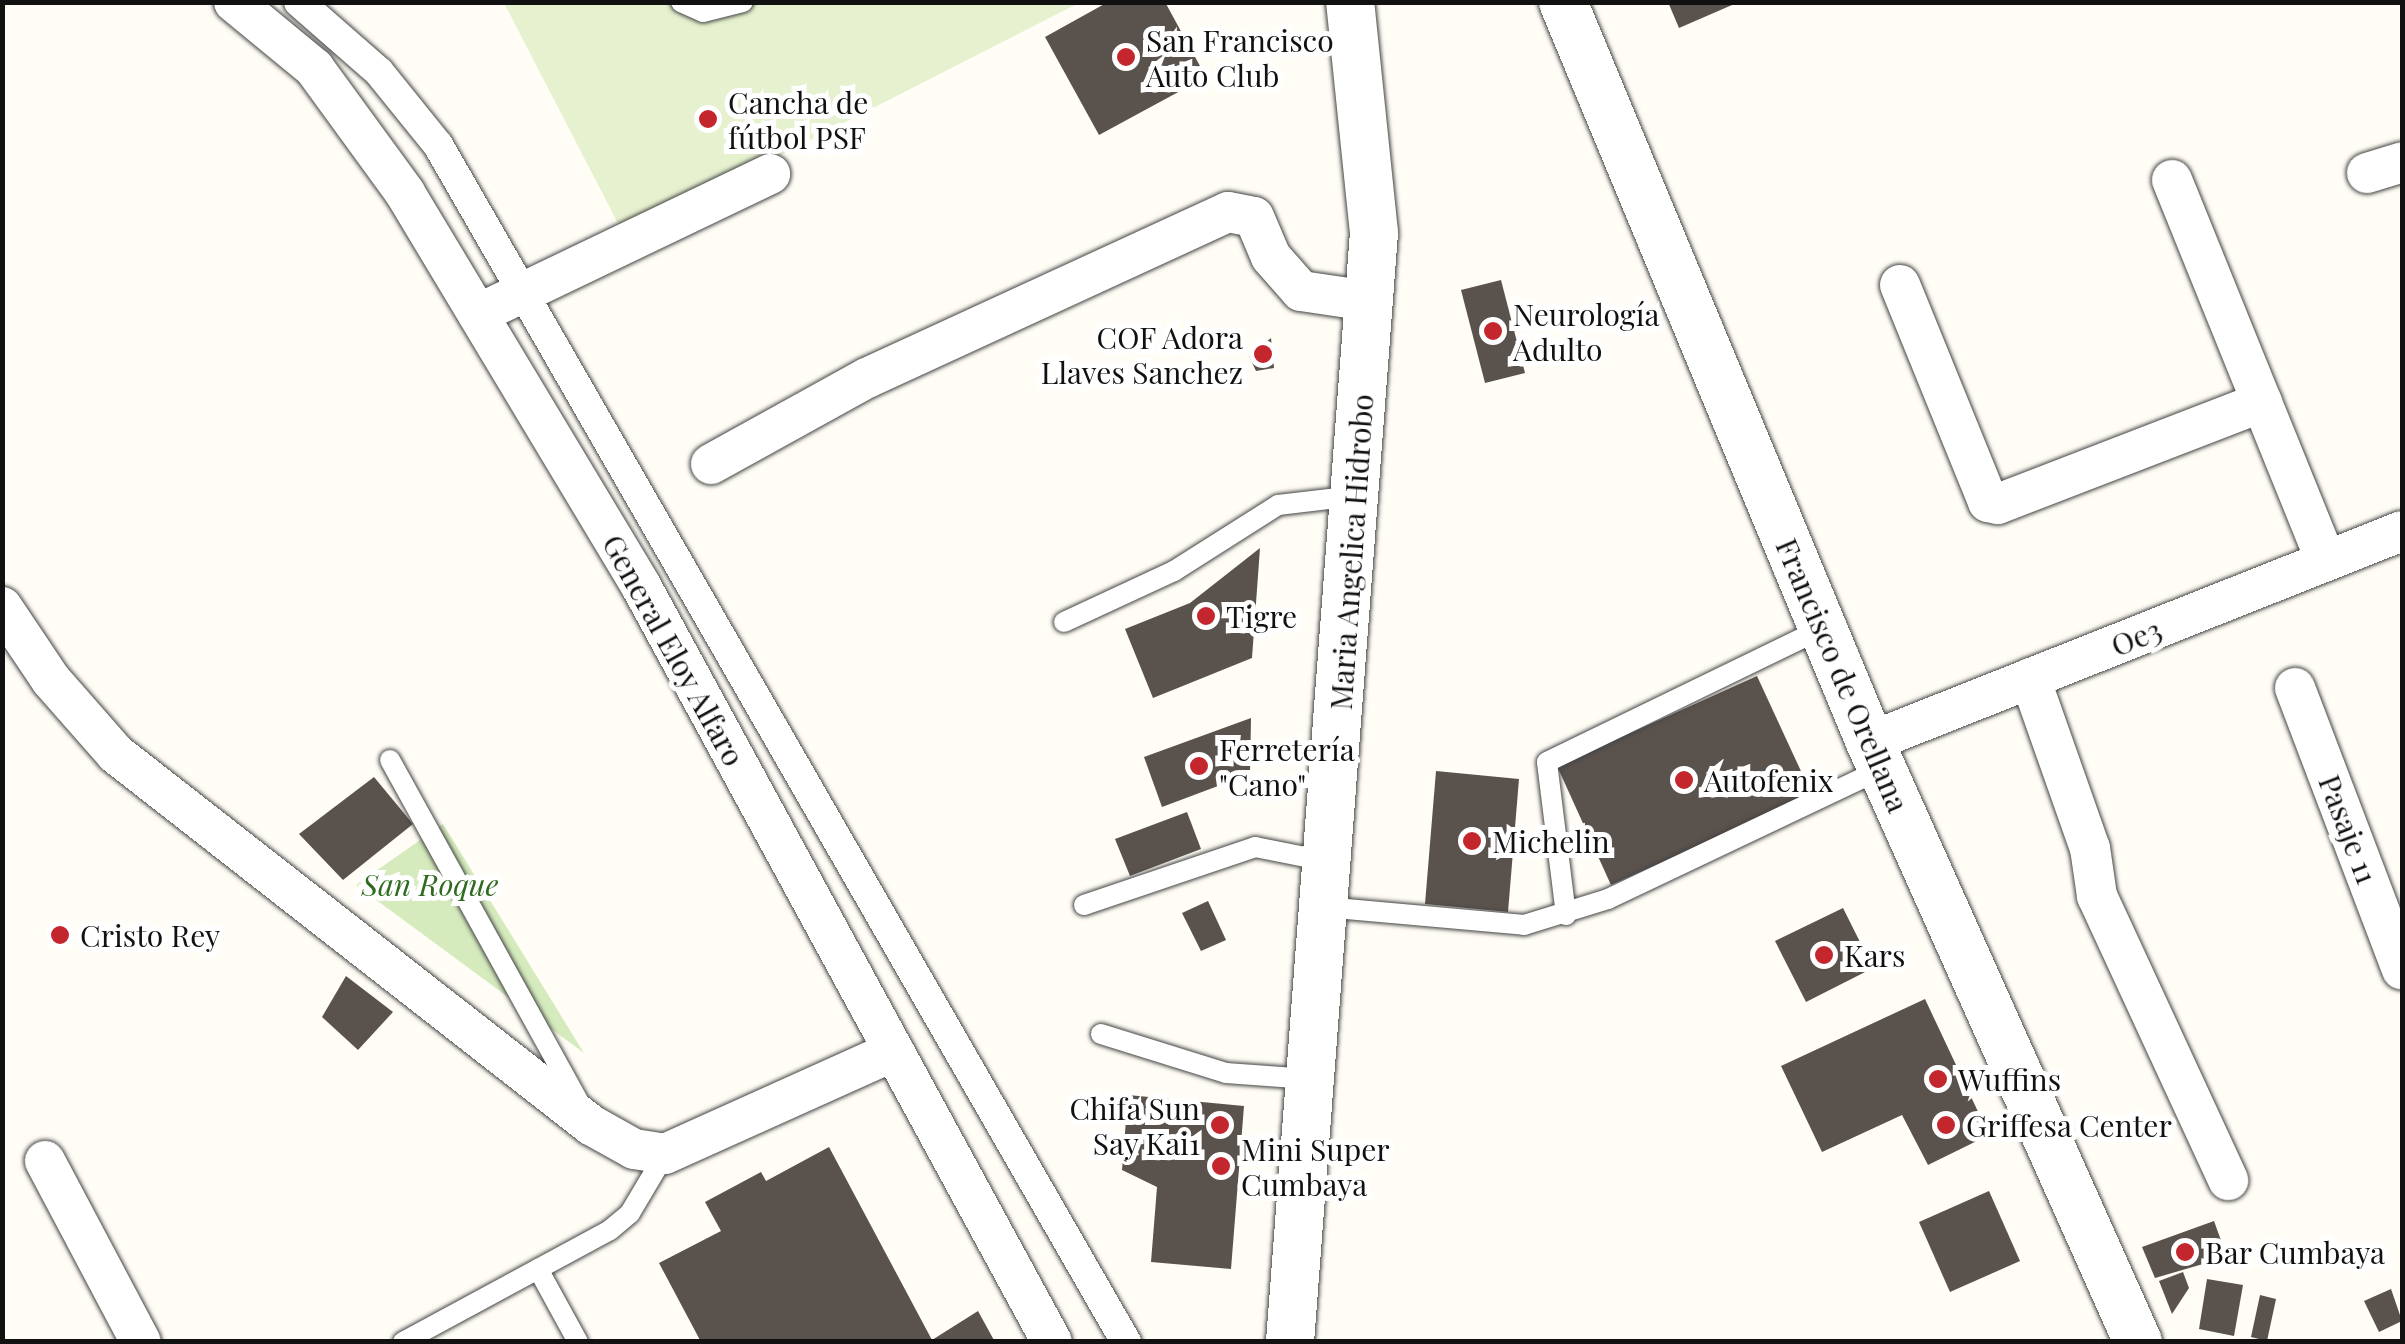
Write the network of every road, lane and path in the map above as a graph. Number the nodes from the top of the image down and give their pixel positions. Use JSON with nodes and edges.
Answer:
{"nodes":[{"id":1,"x":299,"y":2,"type":"edge"},
{"id":2,"x":681,"y":2,"type":"edge"},
{"id":3,"x":743,"y":2,"type":"edge"},
{"id":4,"x":1350,"y":2,"type":"edge"},
{"id":5,"x":1562,"y":2,"type":"edge"},
{"id":6,"x":263,"y":10,"type":"edge"},
{"id":7,"x":770,"y":174,"type":"dead end"},
{"id":8,"x":2172,"y":180,"type":"dead end"},
{"id":9,"x":1900,"y":284,"type":"dead end"},
{"id":10,"x":524,"y":295,"type":"junction"},
{"id":11,"x":1369,"y":301,"type":"junction"},
{"id":12,"x":478,"y":314,"type":"junction"},
{"id":13,"x":2262,"y":402,"type":"junction"},
{"id":14,"x":712,"y":464,"type":"dead end"},
{"id":15,"x":1355,"y":496,"type":"junction"},
{"id":16,"x":2402,"y":532,"type":"edge"},
{"id":17,"x":2326,"y":561,"type":"junction"},
{"id":18,"x":2,"y":607,"type":"edge"},
{"id":19,"x":1064,"y":622,"type":"dead end"},
{"id":20,"x":1822,"y":628,"type":"junction"},
{"id":21,"x":2030,"y":678,"type":"junction"},
{"id":22,"x":2295,"y":688,"type":"dead end"},
{"id":23,"x":1876,"y":756,"type":"junction"},
{"id":24,"x":390,"y":760,"type":"dead end"},
{"id":25,"x":1326,"y":884,"type":"junction"},
{"id":26,"x":1084,"y":906,"type":"dead end"},
{"id":27,"x":1566,"y":915,"type":"junction"},
{"id":28,"x":2402,"y":969,"type":"edge"},
{"id":29,"x":1100,"y":1034,"type":"dead end"},
{"id":30,"x":894,"y":1052,"type":"junction"},
{"id":31,"x":1311,"y":1079,"type":"junction"},
{"id":32,"x":591,"y":1125,"type":"junction"},
{"id":33,"x":664,"y":1154,"type":"junction"},
{"id":34,"x":45,"y":1161,"type":"dead end"},
{"id":35,"x":2228,"y":1180,"type":"dead end"},
{"id":36,"x":538,"y":1269,"type":"junction"},
{"id":37,"x":442,"y":1320,"type":"junction"},
{"id":38,"x":141,"y":1342,"type":"edge"},
{"id":39,"x":403,"y":1342,"type":"edge"},
{"id":40,"x":454,"y":1342,"type":"edge"},
{"id":41,"x":578,"y":1342,"type":"edge"},
{"id":42,"x":1052,"y":1342,"type":"edge"},
{"id":43,"x":1126,"y":1342,"type":"edge"},
{"id":44,"x":1290,"y":1342,"type":"edge"},
{"id":45,"x":2138,"y":1342,"type":"edge"}],
"edges":[{"from":1,"to":10,"type":"street"},
{"from":2,"to":3,"type":"lane"},
{"from":4,"to":11,"type":"street","name":"Maria Angelica Hidrobo"},
{"from":5,"to":20,"type":"street","name":"Francisco de Orellana"},
{"from":6,"to":12,"type":"street","name":"General Eloy Alfaro"},
{"from":7,"to":10,"type":"street"},
{"from":8,"to":13,"type":"street"},
{"from":9,"to":13,"type":"street"},
{"from":10,"to":12,"type":"street"},
{"from":10,"to":43,"type":"street"},
{"from":11,"to":14,"type":"street"},
{"from":11,"to":15,"type":"street","name":"Maria Angelica Hidrobo"},
{"from":12,"to":30,"type":"street","name":"General Eloy Alfaro"},
{"from":13,"to":17,"type":"street"},
{"from":15,"to":19,"type":"lane"},
{"from":15,"to":25,"type":"street","name":"Maria Angelica Hidrobo"},
{"from":16,"to":17,"type":"street","name":"Oe3"},
{"from":17,"to":21,"type":"street","name":"Oe3"},
{"from":18,"to":32,"type":"street"},
{"from":20,"to":23,"type":"street","name":"Francisco de Orellana"},
{"from":20,"to":27,"type":"lane"},
{"from":21,"to":23,"type":"street","name":"Oe3"},
{"from":21,"to":35,"type":"street"},
{"from":22,"to":28,"type":"street","name":"Pasaje 11"},
{"from":23,"to":27,"type":"lane"},
{"from":23,"to":45,"type":"street","name":"Francisco de Orellana"},
{"from":24,"to":32,"type":"lane"},
{"from":25,"to":26,"type":"lane"},
{"from":25,"to":27,"type":"lane"},
{"from":25,"to":31,"type":"street","name":"Maria Angelica Hidrobo"},
{"from":29,"to":31,"type":"lane"},
{"from":30,"to":33,"type":"street"},
{"from":30,"to":42,"type":"street","name":"General Eloy Alfaro"},
{"from":31,"to":44,"type":"street","name":"Maria Angelica Hidrobo"},
{"from":32,"to":33,"type":"street"},
{"from":33,"to":36,"type":"lane"},
{"from":34,"to":38,"type":"street"},
{"from":36,"to":37,"type":"lane"},
{"from":36,"to":41,"type":"lane"},
{"from":37,"to":39,"type":"lane"},
{"from":37,"to":40,"type":"lane"}]}
